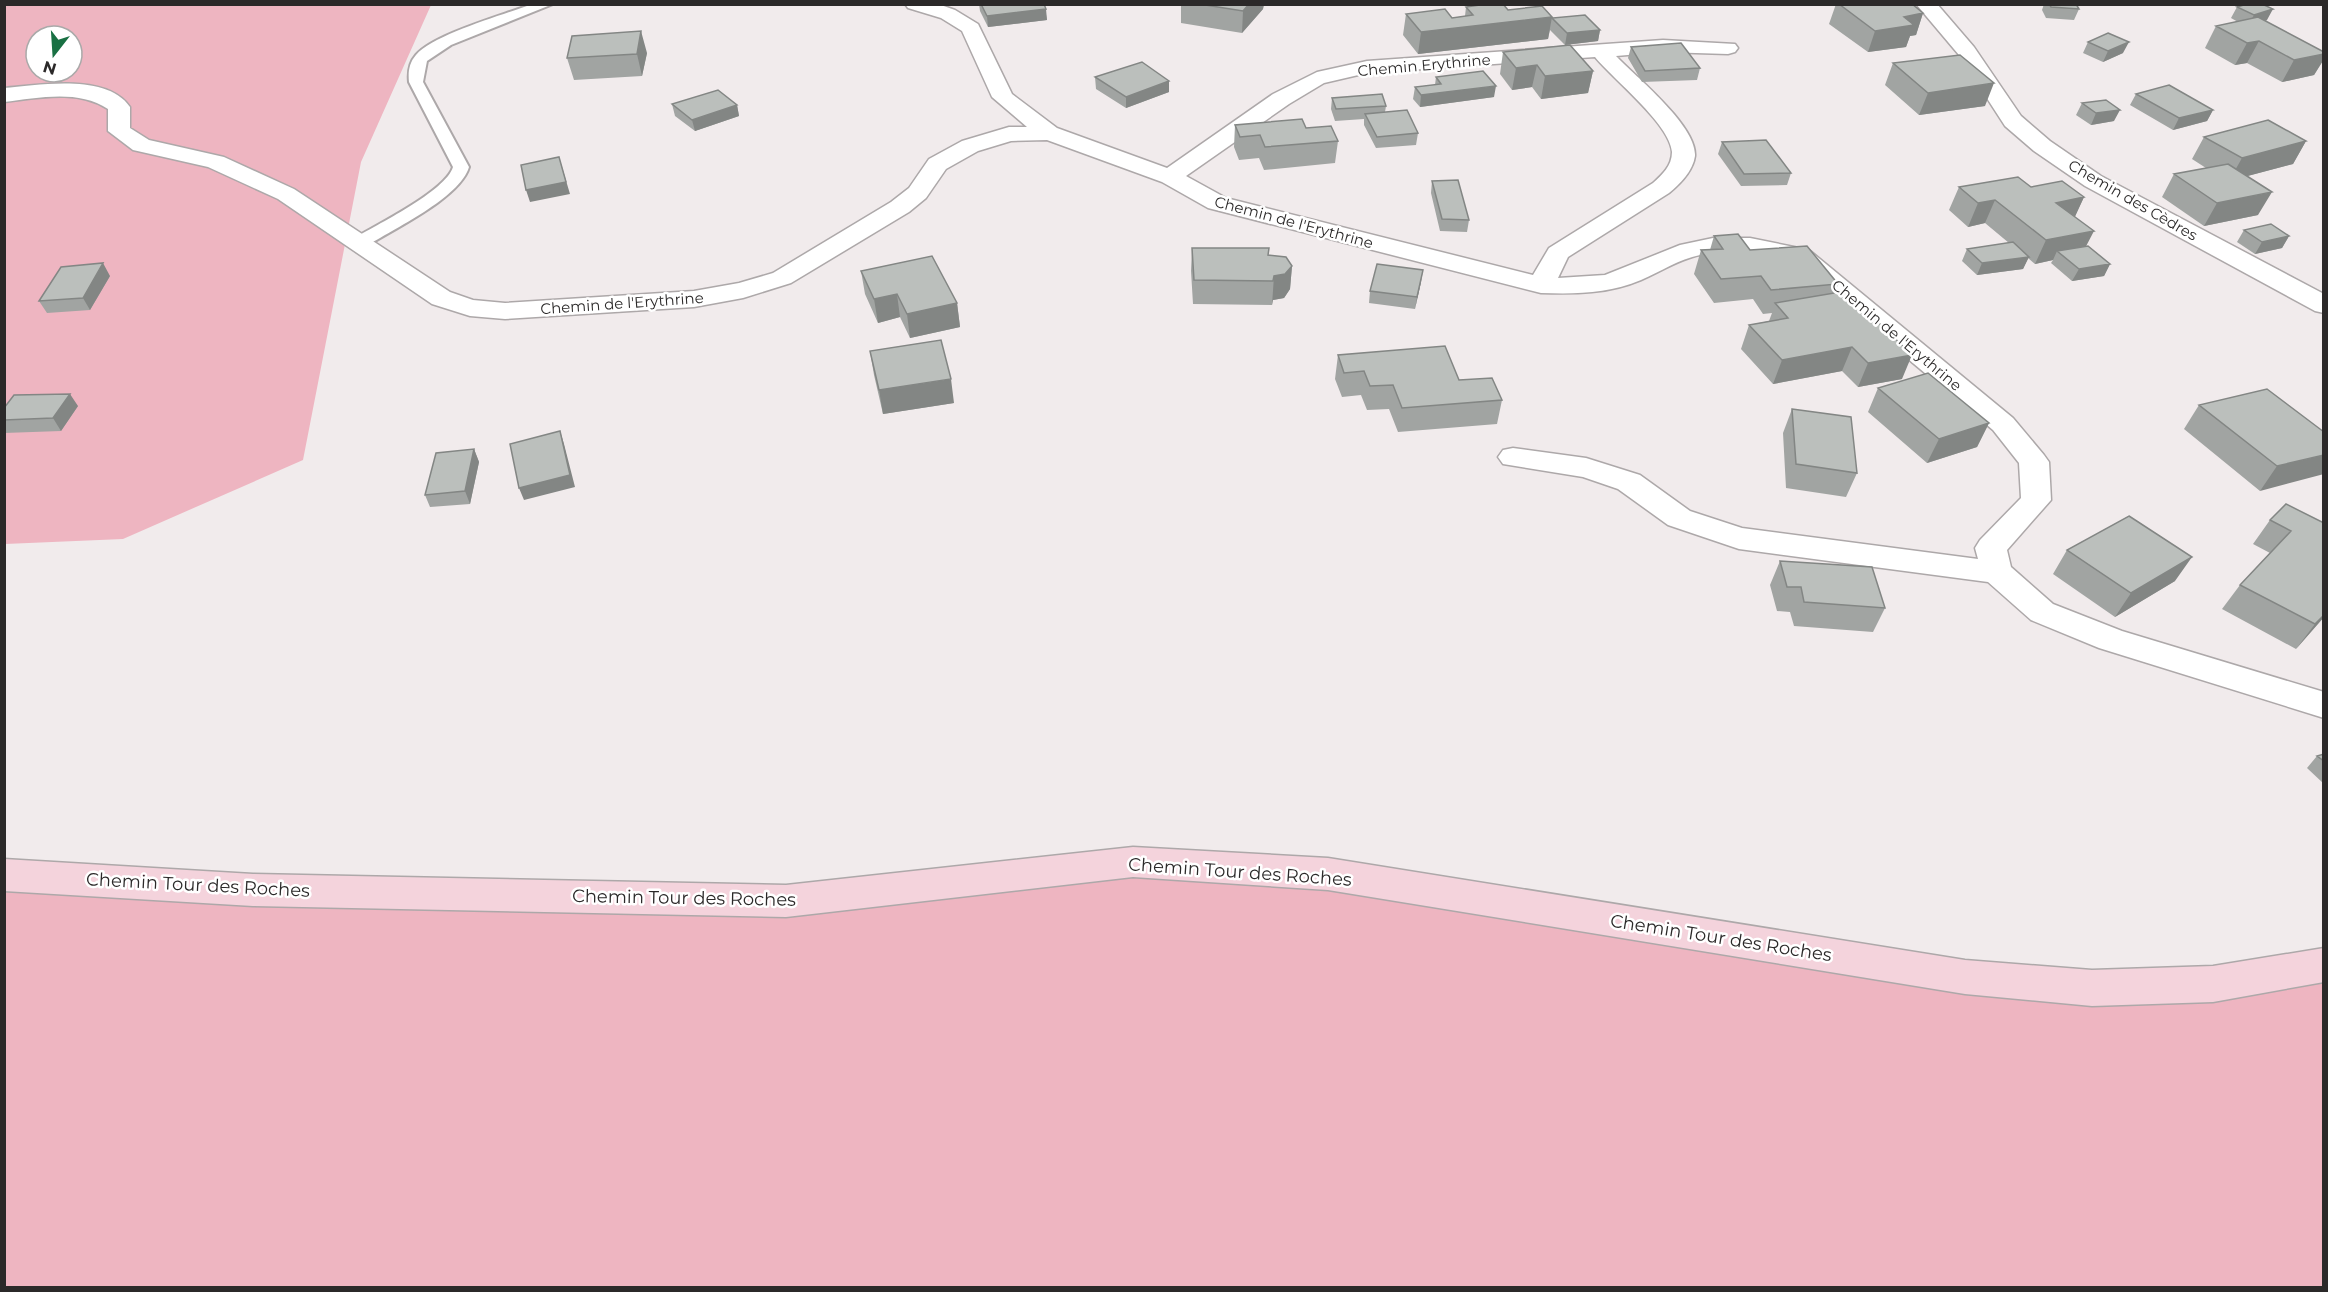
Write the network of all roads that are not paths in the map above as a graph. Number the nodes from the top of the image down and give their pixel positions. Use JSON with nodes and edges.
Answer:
{"nodes":[{"id":1,"x":546,"y":4,"type":"edge"},
{"id":2,"x":915,"y":4,"type":"edge"},
{"id":3,"x":1926,"y":4,"type":"edge"},
{"id":4,"x":957,"y":9,"type":"edge"},
{"id":5,"x":1728,"y":48,"type":"dead end"},
{"id":6,"x":1602,"y":52,"type":"junction"},
{"id":7,"x":4,"y":95,"type":"edge"},
{"id":8,"x":1049,"y":133,"type":"junction"},
{"id":9,"x":1170,"y":177,"type":"junction"},
{"id":10,"x":359,"y":243,"type":"junction"},
{"id":11,"x":1541,"y":285,"type":"junction"},
{"id":12,"x":2324,"y":304,"type":"edge"},
{"id":13,"x":1513,"y":457,"type":"dead end"},
{"id":14,"x":1996,"y":572,"type":"junction"},
{"id":15,"x":2324,"y":705,"type":"edge"},
{"id":16,"x":4,"y":875,"type":"edge"},
{"id":17,"x":2324,"y":965,"type":"edge"}],
"edges":[{"from":1,"to":10,"type":"lane"},
{"from":2,"to":4,"type":"street"},
{"from":3,"to":12,"type":"street","name":"Chemin des Cèdres"},
{"from":4,"to":8,"type":"street"},
{"from":5,"to":6,"type":"street","name":"Chemin Erythrine"},
{"from":6,"to":9,"type":"street","name":"Chemin Erythrine"},
{"from":6,"to":11,"type":"street"},
{"from":7,"to":10,"type":"street","name":"Chemin de l'Erythrine"},
{"from":8,"to":9,"type":"street","name":"Chemin de l'Erythrine"},
{"from":8,"to":10,"type":"street","name":"Chemin de l'Erythrine"},
{"from":9,"to":11,"type":"street","name":"Chemin de l'Erythrine"},
{"from":11,"to":14,"type":"street","name":"Chemin de l'Erythrine"},
{"from":13,"to":14,"type":"street"},
{"from":14,"to":15,"type":"street"},
{"from":16,"to":17,"type":"street","name":"Chemin Tour des Roches"}]}
